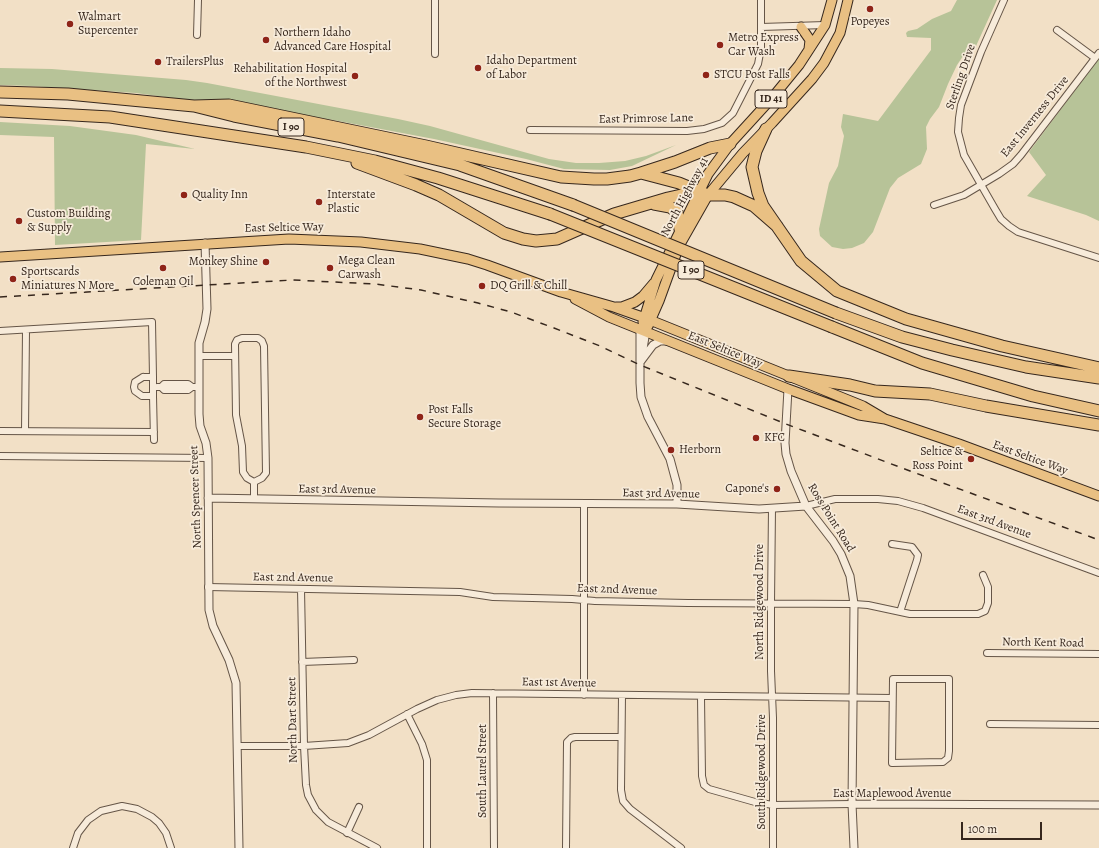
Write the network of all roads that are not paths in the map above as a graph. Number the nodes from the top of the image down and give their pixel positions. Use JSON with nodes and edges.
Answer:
{"nodes":[{"id":1,"x":198,"y":0,"type":"edge"},
{"id":2,"x":435,"y":0,"type":"edge"},
{"id":3,"x":761,"y":0,"type":"edge"},
{"id":4,"x":832,"y":0,"type":"edge"},
{"id":5,"x":844,"y":0,"type":"edge"},
{"id":6,"x":848,"y":0,"type":"edge"},
{"id":7,"x":1004,"y":0,"type":"edge"},
{"id":8,"x":825,"y":25,"type":"junction"},
{"id":9,"x":801,"y":27,"type":"junction"},
{"id":10,"x":761,"y":28,"type":"junction"},
{"id":11,"x":841,"y":28,"type":"junction"},
{"id":12,"x":1057,"y":30,"type":"dead end"},
{"id":13,"x":197,"y":35,"type":"dead end"},
{"id":14,"x":809,"y":49,"type":"junction"},
{"id":15,"x":435,"y":54,"type":"dead end"},
{"id":16,"x":1097,"y":56,"type":"edge"},
{"id":17,"x":0,"y":92,"type":"edge"},
{"id":18,"x":194,"y":106,"type":"junction"},
{"id":19,"x":0,"y":111,"type":"edge"},
{"id":20,"x":766,"y":129,"type":"junction"},
{"id":21,"x":530,"y":130,"type":"dead end"},
{"id":22,"x":730,"y":144,"type":"junction"},
{"id":23,"x":306,"y":147,"type":"junction"},
{"id":24,"x":641,"y":173,"type":"junction"},
{"id":25,"x":980,"y":185,"type":"junction"},
{"id":26,"x":703,"y":193,"type":"junction"},
{"id":27,"x":650,"y":204,"type":"junction"},
{"id":28,"x":934,"y":205,"type":"dead end"},
{"id":29,"x":777,"y":226,"type":"junction"},
{"id":30,"x":680,"y":229,"type":"junction"},
{"id":31,"x":205,"y":243,"type":"junction"},
{"id":32,"x":0,"y":257,"type":"edge"},
{"id":33,"x":1099,"y":258,"type":"edge"},
{"id":34,"x":656,"y":280,"type":"junction"},
{"id":35,"x":561,"y":292,"type":"junction"},
{"id":36,"x":659,"y":301,"type":"junction"},
{"id":37,"x":614,"y":307,"type":"junction"},
{"id":38,"x":647,"y":319,"type":"junction"},
{"id":39,"x":26,"y":330,"type":"junction"},
{"id":40,"x":643,"y":330,"type":"junction"},
{"id":41,"x":674,"y":330,"type":"junction"},
{"id":42,"x":0,"y":331,"type":"edge"},
{"id":43,"x":670,"y":341,"type":"junction"},
{"id":44,"x":700,"y":353,"type":"junction"},
{"id":45,"x":199,"y":356,"type":"junction"},
{"id":46,"x":235,"y":356,"type":"junction"},
{"id":47,"x":641,"y":361,"type":"junction"},
{"id":48,"x":1099,"y":368,"type":"edge"},
{"id":49,"x":789,"y":376,"type":"junction"},
{"id":50,"x":153,"y":377,"type":"junction"},
{"id":51,"x":1099,"y":378,"type":"edge"},
{"id":52,"x":153,"y":387,"type":"junction"},
{"id":53,"x":199,"y":387,"type":"junction"},
{"id":54,"x":788,"y":389,"type":"junction"},
{"id":55,"x":153,"y":396,"type":"junction"},
{"id":56,"x":1099,"y":411,"type":"edge"},
{"id":57,"x":885,"y":419,"type":"junction"},
{"id":58,"x":1099,"y":425,"type":"edge"},
{"id":59,"x":0,"y":431,"type":"edge"},
{"id":60,"x":25,"y":431,"type":"junction"},
{"id":61,"x":154,"y":432,"type":"junction"},
{"id":62,"x":154,"y":440,"type":"dead end"},
{"id":63,"x":0,"y":456,"type":"edge"},
{"id":64,"x":208,"y":458,"type":"junction"},
{"id":65,"x":254,"y":482,"type":"junction"},
{"id":66,"x":1099,"y":496,"type":"edge"},
{"id":67,"x":208,"y":498,"type":"junction"},
{"id":68,"x":254,"y":499,"type":"junction"},
{"id":69,"x":584,"y":504,"type":"junction"},
{"id":70,"x":677,"y":504,"type":"junction"},
{"id":71,"x":806,"y":506,"type":"junction"},
{"id":72,"x":772,"y":508,"type":"junction"},
{"id":73,"x":892,"y":544,"type":"dead end"},
{"id":74,"x":1099,"y":573,"type":"edge"},
{"id":75,"x":983,"y":575,"type":"dead end"},
{"id":76,"x":208,"y":587,"type":"junction"},
{"id":77,"x":301,"y":589,"type":"junction"},
{"id":78,"x":584,"y":600,"type":"junction"},
{"id":79,"x":771,"y":603,"type":"junction"},
{"id":80,"x":854,"y":604,"type":"junction"},
{"id":81,"x":900,"y":612,"type":"junction"},
{"id":82,"x":987,"y":653,"type":"dead end"},
{"id":83,"x":1099,"y":654,"type":"edge"},
{"id":84,"x":354,"y":660,"type":"dead end"},
{"id":85,"x":302,"y":662,"type":"junction"},
{"id":86,"x":493,"y":693,"type":"junction"},
{"id":87,"x":584,"y":695,"type":"junction"},
{"id":88,"x":622,"y":695,"type":"junction"},
{"id":89,"x":772,"y":696,"type":"junction"},
{"id":90,"x":701,"y":697,"type":"junction"},
{"id":91,"x":853,"y":698,"type":"junction"},
{"id":92,"x":892,"y":698,"type":"junction"},
{"id":93,"x":407,"y":714,"type":"junction"},
{"id":94,"x":990,"y":724,"type":"dead end"},
{"id":95,"x":1099,"y":724,"type":"edge"},
{"id":96,"x":621,"y":738,"type":"junction"},
{"id":97,"x":237,"y":746,"type":"junction"},
{"id":98,"x":304,"y":746,"type":"junction"},
{"id":99,"x":852,"y":804,"type":"junction"},
{"id":100,"x":773,"y":805,"type":"junction"},
{"id":101,"x":1099,"y":805,"type":"edge"},
{"id":102,"x":359,"y":808,"type":"dead end"},
{"id":103,"x":346,"y":833,"type":"junction"},
{"id":104,"x":73,"y":848,"type":"edge"},
{"id":105,"x":170,"y":848,"type":"edge"},
{"id":106,"x":239,"y":848,"type":"edge"},
{"id":107,"x":377,"y":848,"type":"edge"},
{"id":108,"x":427,"y":848,"type":"edge"},
{"id":109,"x":494,"y":848,"type":"edge"},
{"id":110,"x":566,"y":848,"type":"edge"},
{"id":111,"x":681,"y":848,"type":"edge"},
{"id":112,"x":773,"y":848,"type":"edge"},
{"id":113,"x":854,"y":848,"type":"edge"}],
"edges":[{"from":1,"to":13,"type":"street"},
{"from":2,"to":15,"type":"street"},
{"from":3,"to":10,"type":"street","name":"East Primrose Lane"},
{"from":4,"to":8,"type":"main road","name":"North Highway 41","number":"ID 41"},
{"from":5,"to":11,"type":"main road"},
{"from":6,"to":11,"type":"main road","name":"North Highway 41","number":"ID 41"},
{"from":7,"to":25,"type":"street","name":"Sterling Drive"},
{"from":8,"to":9,"type":"street"},
{"from":8,"to":14,"type":"main road","name":"North Highway 41","number":"ID 41"},
{"from":9,"to":10,"type":"street"},
{"from":9,"to":14,"type":"main road"},
{"from":10,"to":21,"type":"street","name":"East Primrose Lane"},
{"from":11,"to":20,"type":"main road","name":"North Highway 41","number":"ID 41"},
{"from":12,"to":16,"type":"street"},
{"from":14,"to":22,"type":"main road","name":"North Highway 41","number":"ID 41"},
{"from":16,"to":25,"type":"street","name":"East Inverness Drive"},
{"from":17,"to":18,"type":"highway","number":"I 90"},
{"from":18,"to":24,"type":"highway"},
{"from":18,"to":51,"type":"highway","number":"I 90","bridge":true},
{"from":19,"to":23,"type":"highway","number":"I 90"},
{"from":20,"to":26,"type":"main road","name":"North Highway 41","number":"ID 41"},
{"from":20,"to":29,"type":"highway"},
{"from":22,"to":24,"type":"highway"},
{"from":22,"to":26,"type":"main road","name":"North Highway 41","number":"ID 41"},
{"from":23,"to":27,"type":"highway"},
{"from":23,"to":56,"type":"highway","number":"I 90","bridge":true},
{"from":24,"to":26,"type":"highway"},
{"from":25,"to":28,"type":"street","name":"East Inverness Drive"},
{"from":25,"to":33,"type":"street","name":"Sterling Drive"},
{"from":26,"to":27,"type":"highway"},
{"from":26,"to":29,"type":"highway"},
{"from":26,"to":30,"type":"main road","name":"North Highway 41","number":"ID 41"},
{"from":26,"to":36,"type":"main road","name":"North Highway 41","number":"ID 41"},
{"from":27,"to":30,"type":"highway"},
{"from":29,"to":48,"type":"highway"},
{"from":30,"to":34,"type":"main road","name":"North Highway 41","number":"ID 41"},
{"from":31,"to":32,"type":"main road","name":"East Seltice Way"},
{"from":31,"to":35,"type":"main road","name":"East Seltice Way"},
{"from":31,"to":45,"type":"street","name":"North Spencer Street"},
{"from":34,"to":37,"type":"main road"},
{"from":34,"to":38,"type":"main road","name":"North Highway 41","number":"ID 41"},
{"from":35,"to":37,"type":"main road","name":"East Seltice Way"},
{"from":35,"to":40,"type":"main road","name":"East Seltice Way"},
{"from":36,"to":38,"type":"main road","name":"North Highway 41","number":"ID 41"},
{"from":36,"to":41,"type":"main road"},
{"from":37,"to":38,"type":"main road","name":"East Seltice Way"},
{"from":38,"to":40,"type":"main road"},
{"from":38,"to":41,"type":"main road","name":"East Seltice Way"},
{"from":39,"to":42,"type":"street"},
{"from":39,"to":50,"type":"street"},
{"from":39,"to":60,"type":"street"},
{"from":40,"to":43,"type":"main road","name":"East Seltice Way"},
{"from":40,"to":47,"type":"street"},
{"from":41,"to":49,"type":"main road","name":"East Seltice Way"},
{"from":43,"to":44,"type":"main road","name":"East Seltice Way"},
{"from":43,"to":47,"type":"street"},
{"from":44,"to":49,"type":"main road"},
{"from":44,"to":54,"type":"main road","name":"East Seltice Way"},
{"from":45,"to":46,"type":"street"},
{"from":45,"to":53,"type":"street","name":"North Spencer Street"},
{"from":46,"to":65,"type":"street"},
{"from":46,"to":65,"type":"street"},
{"from":47,"to":70,"type":"street"},
{"from":49,"to":54,"type":"main road","name":"Ross Point Road"},
{"from":49,"to":57,"type":"main road","name":"East Seltice Way"},
{"from":49,"to":58,"type":"highway"},
{"from":50,"to":52,"type":"street"},
{"from":50,"to":55,"type":"street"},
{"from":52,"to":53,"type":"street"},
{"from":52,"to":55,"type":"street"},
{"from":53,"to":64,"type":"street","name":"North Spencer Street"},
{"from":54,"to":57,"type":"main road","name":"East Seltice Way"},
{"from":54,"to":71,"type":"street","name":"Ross Point Road"},
{"from":55,"to":61,"type":"street"},
{"from":57,"to":66,"type":"main road","name":"East Seltice Way"},
{"from":59,"to":60,"type":"street"},
{"from":60,"to":61,"type":"street"},
{"from":61,"to":62,"type":"street"},
{"from":63,"to":64,"type":"street"},
{"from":64,"to":67,"type":"street","name":"North Spencer Street"},
{"from":65,"to":68,"type":"street"},
{"from":67,"to":68,"type":"street","name":"East 3rd Avenue"},
{"from":67,"to":76,"type":"street","name":"North Spencer Street"},
{"from":68,"to":69,"type":"street","name":"East 3rd Avenue"},
{"from":69,"to":70,"type":"street","name":"East 3rd Avenue"},
{"from":69,"to":78,"type":"street"},
{"from":70,"to":72,"type":"street","name":"East 3rd Avenue"},
{"from":71,"to":72,"type":"street","name":"East 3rd Avenue"},
{"from":71,"to":74,"type":"street","name":"East 3rd Avenue"},
{"from":71,"to":80,"type":"street","name":"Ross Point Road"},
{"from":72,"to":79,"type":"street","name":"North Ridgewood Drive"},
{"from":73,"to":81,"type":"street"},
{"from":75,"to":81,"type":"street","name":"East 2nd Avenue"},
{"from":76,"to":77,"type":"street","name":"East 2nd Avenue"},
{"from":76,"to":97,"type":"street","name":"North Spencer Street"},
{"from":77,"to":78,"type":"street","name":"East 2nd Avenue"},
{"from":77,"to":85,"type":"street","name":"North Dart Street"},
{"from":78,"to":79,"type":"street","name":"East 2nd Avenue"},
{"from":78,"to":87,"type":"street"},
{"from":79,"to":80,"type":"street","name":"East 2nd Avenue"},
{"from":79,"to":89,"type":"street","name":"North Ridgewood Drive"},
{"from":80,"to":81,"type":"street","name":"East 2nd Avenue"},
{"from":80,"to":91,"type":"street","name":"Ross Point Road"},
{"from":82,"to":83,"type":"street","name":"North Kent Road"},
{"from":84,"to":85,"type":"street"},
{"from":85,"to":98,"type":"street","name":"North Dart Street"},
{"from":86,"to":87,"type":"street","name":"East 1st Avenue"},
{"from":86,"to":93,"type":"street","name":"East 1st Avenue"},
{"from":86,"to":109,"type":"street","name":"South Laurel Street"},
{"from":87,"to":88,"type":"street","name":"East 1st Avenue"},
{"from":88,"to":90,"type":"street","name":"East 1st Avenue"},
{"from":88,"to":96,"type":"street"},
{"from":89,"to":90,"type":"street","name":"East 1st Avenue"},
{"from":89,"to":91,"type":"street","name":"East 1st Avenue"},
{"from":89,"to":100,"type":"street","name":"South Ridgewood Drive"},
{"from":90,"to":100,"type":"street","name":"East Maplewood Avenue"},
{"from":91,"to":92,"type":"street","name":"East 1st Avenue"},
{"from":91,"to":99,"type":"street","name":"Ross Point Road"},
{"from":92,"to":92,"type":"street"},
{"from":93,"to":98,"type":"street","name":"East 1st Avenue"},
{"from":93,"to":108,"type":"street"},
{"from":94,"to":95,"type":"street"},
{"from":96,"to":110,"type":"street"},
{"from":96,"to":111,"type":"street"},
{"from":97,"to":98,"type":"street","name":"East 1st Avenue"},
{"from":97,"to":106,"type":"street","name":"North Spencer Street"},
{"from":98,"to":103,"type":"street","name":"North Dart Street"},
{"from":99,"to":100,"type":"street","name":"East Maplewood Avenue"},
{"from":99,"to":101,"type":"street","name":"East Maplewood Avenue"},
{"from":99,"to":113,"type":"street","name":"Ross Point Road"},
{"from":100,"to":112,"type":"street","name":"South Ridgewood Drive"},
{"from":102,"to":103,"type":"street"},
{"from":103,"to":107,"type":"street","name":"North Dart Street"},
{"from":104,"to":105,"type":"street"}]}
